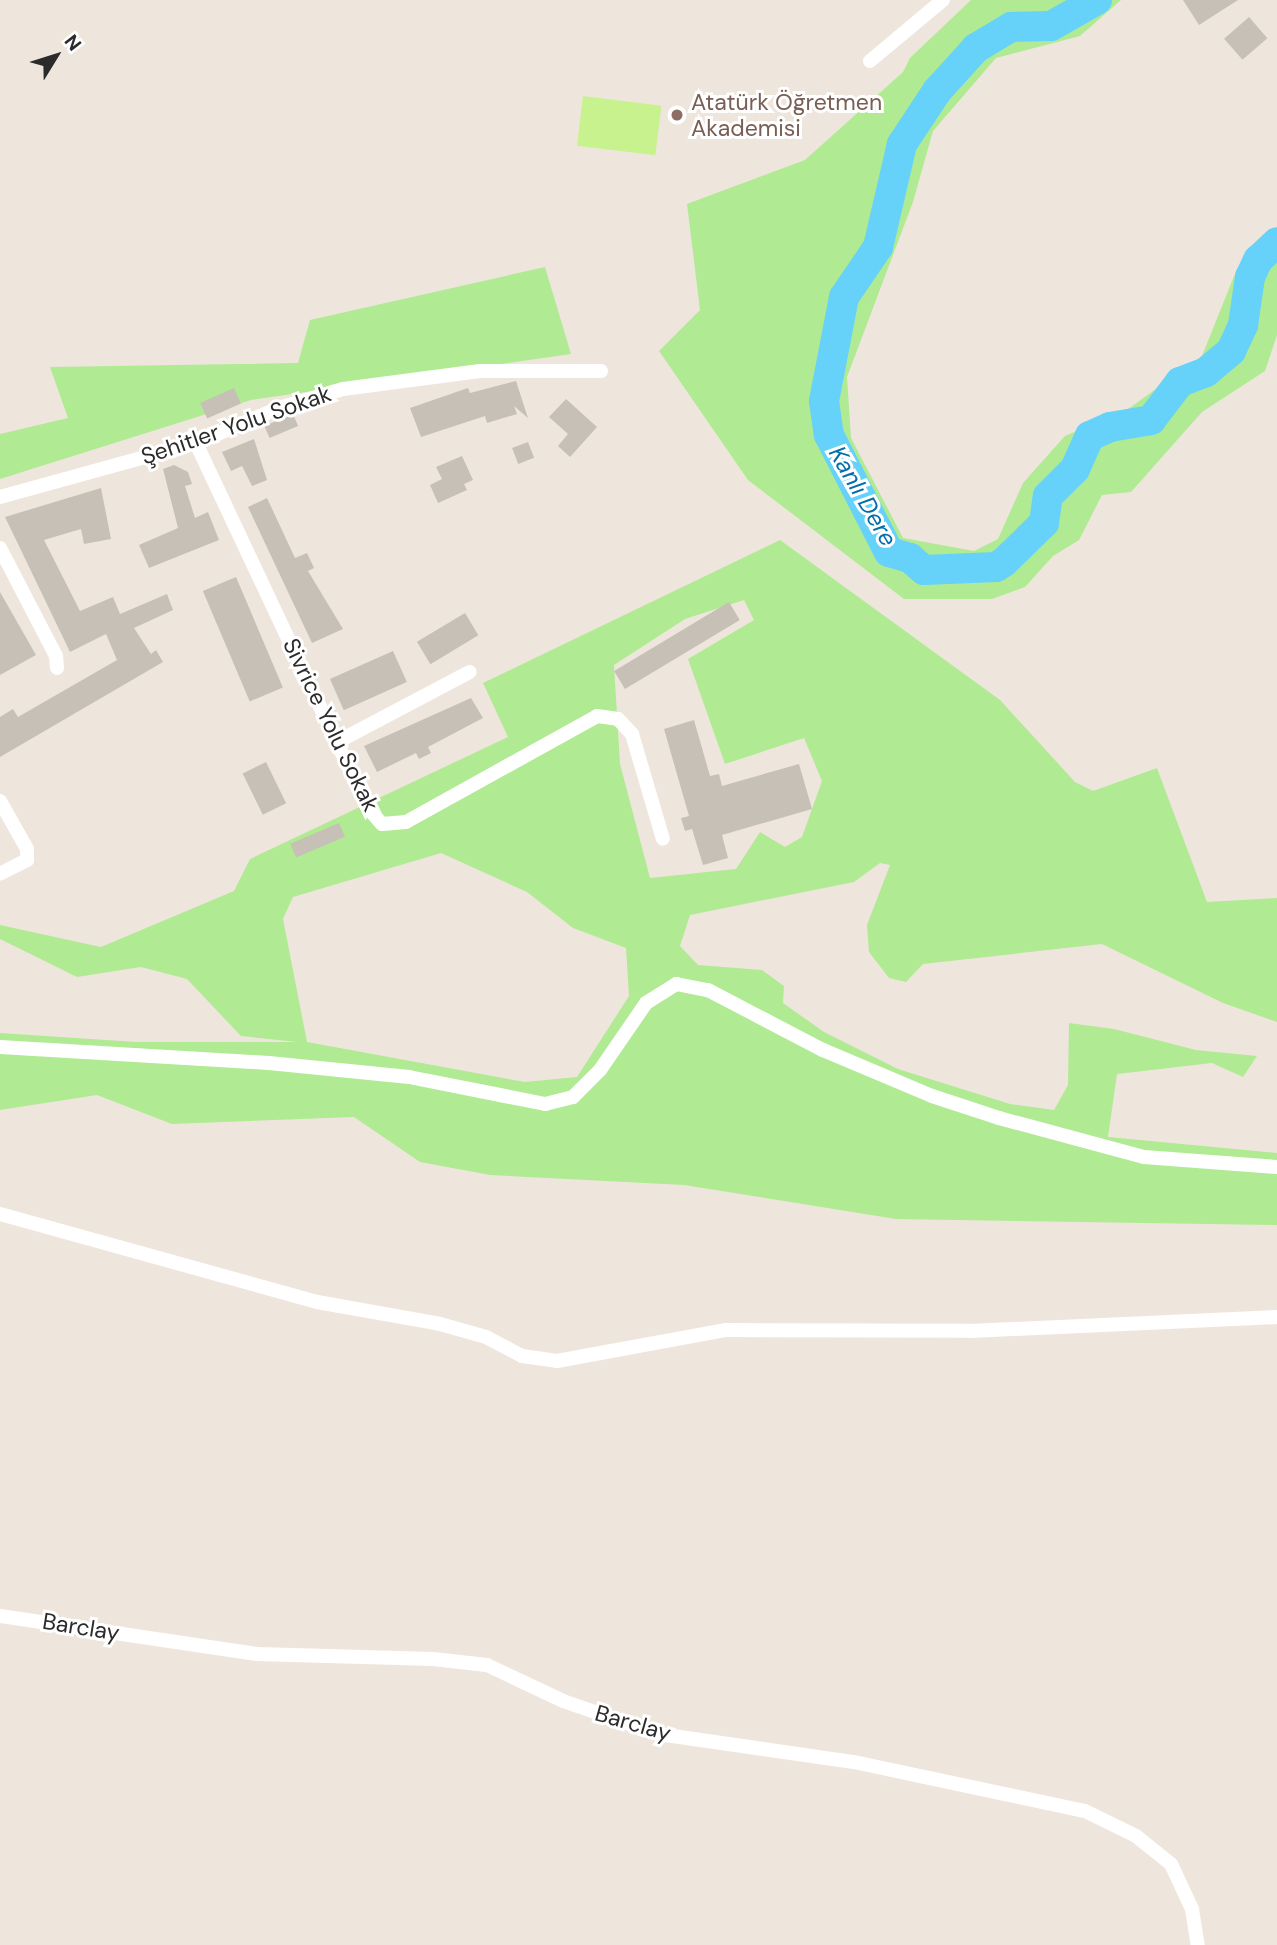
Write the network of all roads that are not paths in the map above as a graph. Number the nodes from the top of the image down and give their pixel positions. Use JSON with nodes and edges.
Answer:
{"nodes":[{"id":1,"x":943,"y":0,"type":"edge"},
{"id":2,"x":870,"y":61,"type":"dead end"},
{"id":3,"x":601,"y":371,"type":"dead end"},
{"id":4,"x":196,"y":443,"type":"junction"},
{"id":5,"x":0,"y":497,"type":"edge"},
{"id":6,"x":0,"y":548,"type":"edge"},
{"id":7,"x":57,"y":668,"type":"dead end"},
{"id":8,"x":470,"y":672,"type":"dead end"},
{"id":9,"x":337,"y":742,"type":"junction"},
{"id":10,"x":0,"y":801,"type":"edge"},
{"id":11,"x":663,"y":839,"type":"dead end"},
{"id":12,"x":0,"y":874,"type":"edge"},
{"id":13,"x":0,"y":1047,"type":"edge"},
{"id":14,"x":1277,"y":1167,"type":"edge"},
{"id":15,"x":0,"y":1214,"type":"edge"},
{"id":16,"x":1277,"y":1317,"type":"edge"},
{"id":17,"x":0,"y":1616,"type":"edge"},
{"id":18,"x":1198,"y":1945,"type":"edge"}],
"edges":[{"from":1,"to":2,"type":"street"},
{"from":3,"to":4,"type":"street","name":"Şehitler Yolu Sokak"},
{"from":4,"to":5,"type":"street","name":"Şehitler Yolu Sokak"},
{"from":4,"to":9,"type":"street","name":"Sivrice Yolu Sokak"},
{"from":6,"to":7,"type":"street"},
{"from":8,"to":9,"type":"street"},
{"from":9,"to":11,"type":"street","name":"Sivrice Yolu Sokak"},
{"from":10,"to":12,"type":"street"},
{"from":13,"to":14,"type":"street"},
{"from":15,"to":16,"type":"street"},
{"from":17,"to":18,"type":"street","name":"Barclay"}]}
